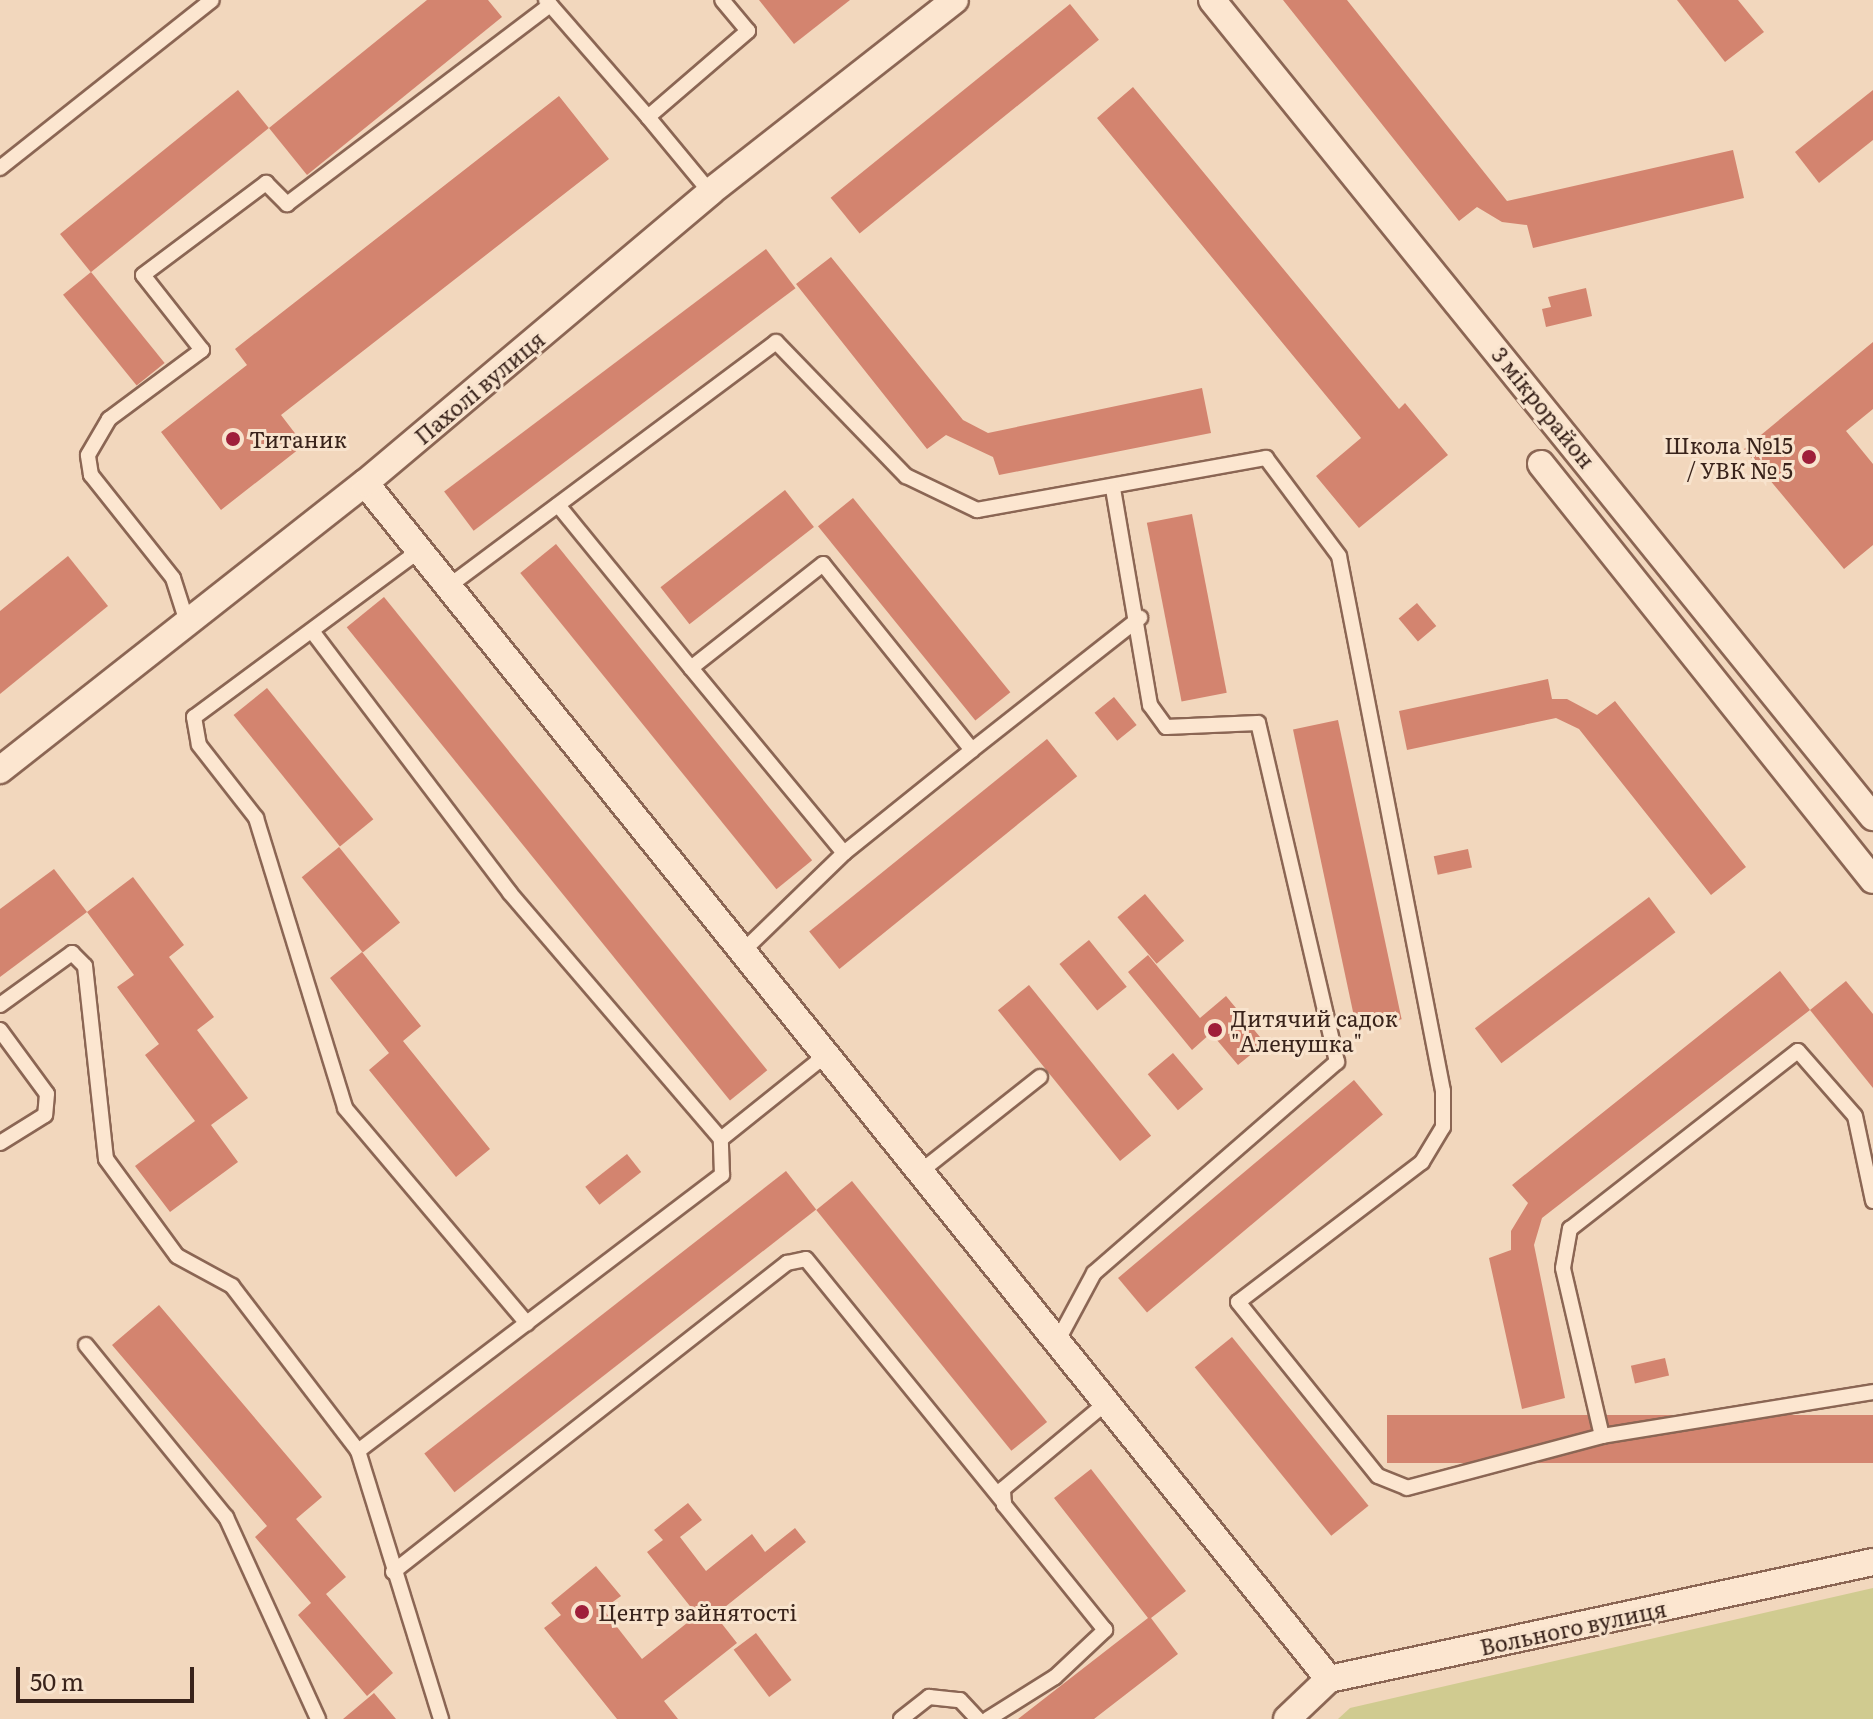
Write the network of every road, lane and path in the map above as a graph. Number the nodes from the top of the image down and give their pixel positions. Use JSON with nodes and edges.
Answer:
{"nodes":[{"id":1,"x":212,"y":0,"type":"edge"},
{"id":2,"x":722,"y":0,"type":"edge"},
{"id":3,"x":955,"y":0,"type":"edge"},
{"id":4,"x":1212,"y":0,"type":"edge"},
{"id":5,"x":548,"y":2,"type":"edge"},
{"id":6,"x":648,"y":117,"type":"junction"},
{"id":7,"x":0,"y":168,"type":"edge"},
{"id":8,"x":710,"y":192,"type":"junction"},
{"id":9,"x":1541,"y":464,"type":"dead end"},
{"id":10,"x":365,"y":483,"type":"junction"},
{"id":11,"x":1113,"y":488,"type":"junction"},
{"id":12,"x":558,"y":505,"type":"junction"},
{"id":13,"x":420,"y":550,"type":"junction"},
{"id":14,"x":449,"y":586,"type":"junction"},
{"id":15,"x":1140,"y":618,"type":"junction"},
{"id":16,"x":187,"y":622,"type":"junction"},
{"id":17,"x":312,"y":631,"type":"junction"},
{"id":18,"x":691,"y":668,"type":"junction"},
{"id":19,"x":972,"y":750,"type":"junction"},
{"id":20,"x":0,"y":770,"type":"edge"},
{"id":21,"x":1873,"y":817,"type":"edge"},
{"id":22,"x":844,"y":853,"type":"junction"},
{"id":23,"x":1873,"y":880,"type":"edge"},
{"id":24,"x":743,"y":951,"type":"junction"},
{"id":25,"x":0,"y":1005,"type":"edge"},
{"id":26,"x":0,"y":1030,"type":"edge"},
{"id":27,"x":826,"y":1055,"type":"junction"},
{"id":28,"x":1040,"y":1077,"type":"dead end"},
{"id":29,"x":721,"y":1139,"type":"junction"},
{"id":30,"x":0,"y":1143,"type":"edge"},
{"id":31,"x":920,"y":1172,"type":"junction"},
{"id":32,"x":1873,"y":1201,"type":"edge"},
{"id":33,"x":527,"y":1323,"type":"junction"},
{"id":34,"x":1057,"y":1342,"type":"junction"},
{"id":35,"x":86,"y":1345,"type":"dead end"},
{"id":36,"x":1873,"y":1392,"type":"edge"},
{"id":37,"x":1106,"y":1403,"type":"junction"},
{"id":38,"x":1602,"y":1436,"type":"junction"},
{"id":39,"x":358,"y":1451,"type":"junction"},
{"id":40,"x":1004,"y":1503,"type":"junction"},
{"id":41,"x":1873,"y":1562,"type":"edge"},
{"id":42,"x":393,"y":1572,"type":"junction"},
{"id":43,"x":1329,"y":1679,"type":"junction"},
{"id":44,"x":318,"y":1719,"type":"edge"},
{"id":45,"x":441,"y":1719,"type":"edge"},
{"id":46,"x":901,"y":1719,"type":"edge"},
{"id":47,"x":978,"y":1719,"type":"edge"},
{"id":48,"x":988,"y":1719,"type":"edge"},
{"id":49,"x":1287,"y":1719,"type":"edge"}],
"edges":[{"from":1,"to":7,"type":"lane"},
{"from":2,"to":6,"type":"lane"},
{"from":3,"to":8,"type":"street","name":"Пахолі вулиця"},
{"from":4,"to":21,"type":"street","name":"3 мікрорайон"},
{"from":5,"to":6,"type":"lane"},
{"from":5,"to":16,"type":"lane"},
{"from":6,"to":8,"type":"lane"},
{"from":8,"to":10,"type":"street","name":"Пахолі вулиця"},
{"from":9,"to":23,"type":"street","name":"3 мікрорайон"},
{"from":10,"to":13,"type":"street"},
{"from":10,"to":16,"type":"street","name":"Пахолі вулиця"},
{"from":11,"to":12,"type":"lane"},
{"from":11,"to":15,"type":"lane"},
{"from":11,"to":38,"type":"lane"},
{"from":12,"to":14,"type":"lane"},
{"from":12,"to":18,"type":"lane"},
{"from":13,"to":14,"type":"street"},
{"from":13,"to":17,"type":"lane"},
{"from":14,"to":24,"type":"street"},
{"from":15,"to":19,"type":"lane"},
{"from":15,"to":34,"type":"lane"},
{"from":16,"to":20,"type":"street","name":"Пахолі вулиця"},
{"from":17,"to":29,"type":"lane"},
{"from":17,"to":33,"type":"lane"},
{"from":18,"to":19,"type":"lane"},
{"from":18,"to":22,"type":"lane"},
{"from":19,"to":22,"type":"lane"},
{"from":22,"to":24,"type":"lane"},
{"from":24,"to":27,"type":"street"},
{"from":25,"to":39,"type":"lane"},
{"from":26,"to":30,"type":"lane"},
{"from":27,"to":29,"type":"lane"},
{"from":27,"to":31,"type":"street"},
{"from":28,"to":31,"type":"lane"},
{"from":29,"to":33,"type":"lane"},
{"from":31,"to":34,"type":"street"},
{"from":32,"to":38,"type":"lane"},
{"from":33,"to":39,"type":"lane"},
{"from":34,"to":37,"type":"street"},
{"from":35,"to":44,"type":"lane"},
{"from":36,"to":38,"type":"lane"},
{"from":37,"to":40,"type":"lane"},
{"from":37,"to":43,"type":"street"},
{"from":39,"to":42,"type":"lane"},
{"from":40,"to":42,"type":"lane"},
{"from":40,"to":48,"type":"lane"},
{"from":41,"to":43,"type":"street","name":"Вольного вулиця"},
{"from":42,"to":45,"type":"lane"},
{"from":43,"to":49,"type":"street"},
{"from":46,"to":47,"type":"lane"}]}
